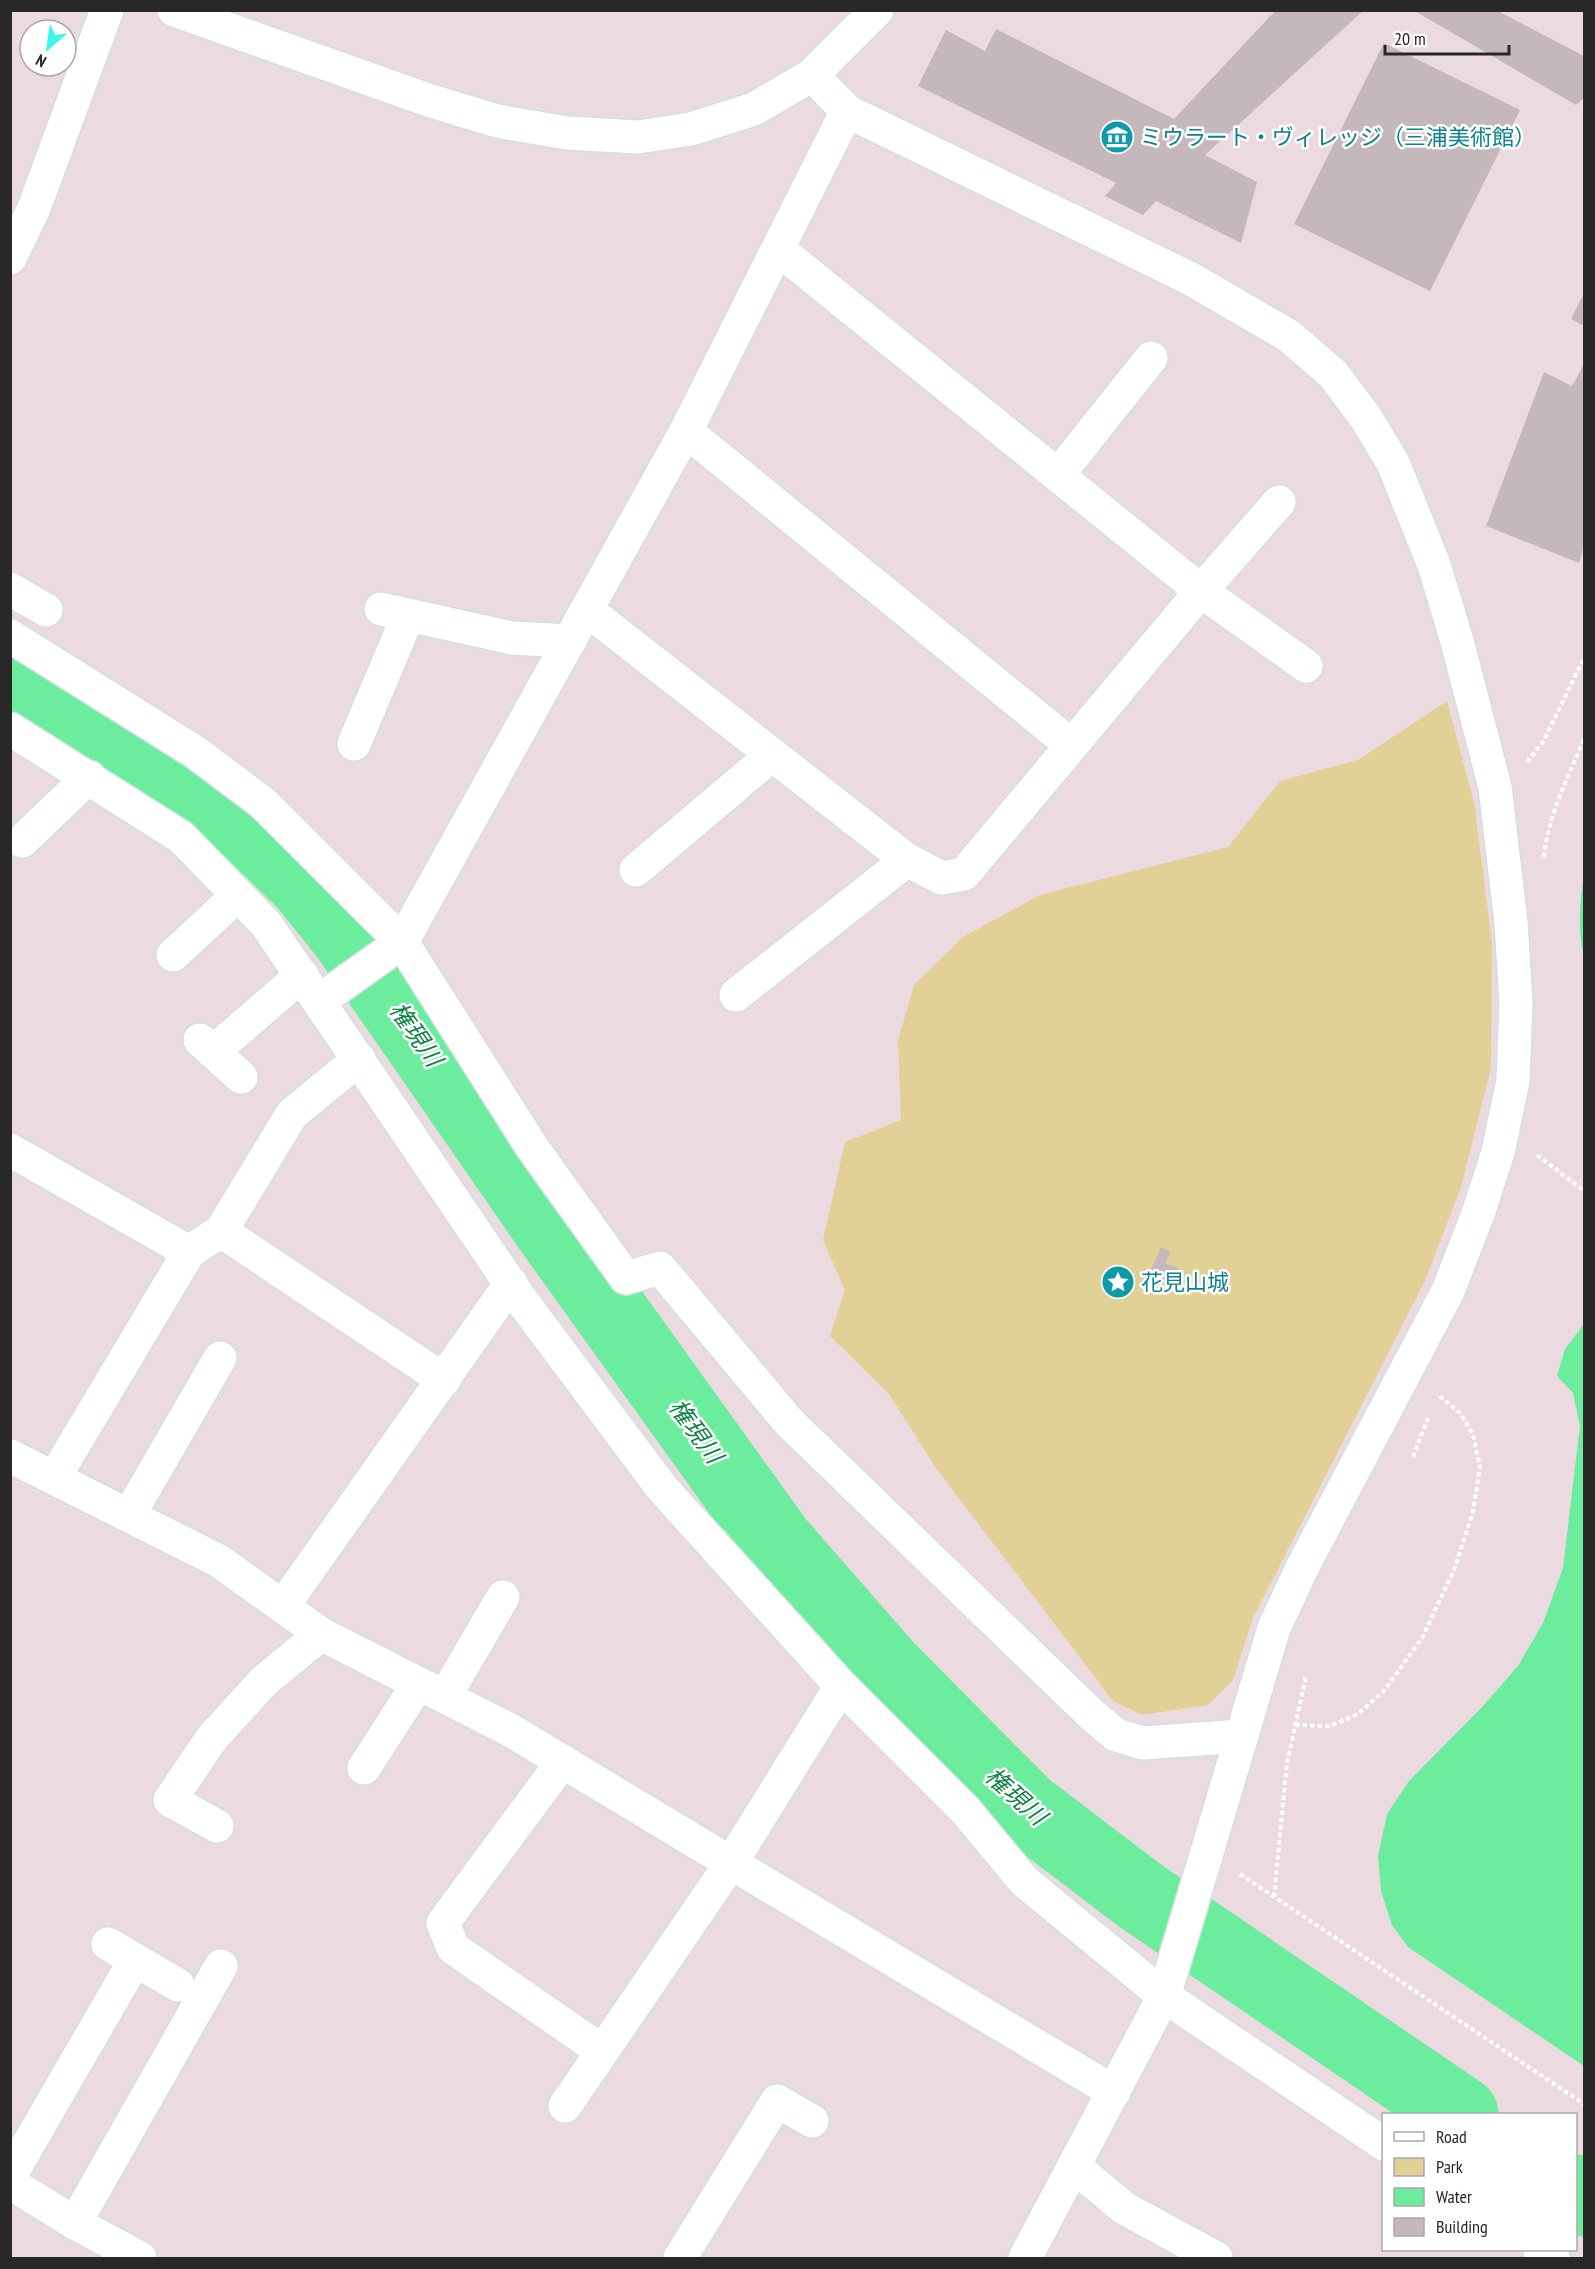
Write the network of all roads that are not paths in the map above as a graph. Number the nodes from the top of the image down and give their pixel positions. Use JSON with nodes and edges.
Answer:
{"nodes":[{"id":1,"x":107,"y":10,"type":"edge"},
{"id":2,"x":174,"y":10,"type":"edge"},
{"id":3,"x":877,"y":10,"type":"edge"},
{"id":4,"x":812,"y":75,"type":"junction"},
{"id":5,"x":847,"y":111,"type":"junction"},
{"id":6,"x":778,"y":249,"type":"junction"},
{"id":7,"x":10,"y":258,"type":"edge"},
{"id":8,"x":1151,"y":358,"type":"dead end"},
{"id":9,"x":686,"y":431,"type":"junction"},
{"id":10,"x":1058,"y":475,"type":"junction"},
{"id":11,"x":1279,"y":502,"type":"dead end"},
{"id":12,"x":10,"y":589,"type":"edge"},
{"id":13,"x":1201,"y":591,"type":"junction"},
{"id":14,"x":45,"y":610,"type":"dead end"},
{"id":15,"x":587,"y":610,"type":"junction"},
{"id":16,"x":10,"y":636,"type":"edge"},
{"id":17,"x":570,"y":641,"type":"junction"},
{"id":18,"x":1306,"y":666,"type":"dead end"},
{"id":19,"x":10,"y":729,"type":"edge"},
{"id":20,"x":354,"y":744,"type":"dead end"},
{"id":21,"x":1071,"y":745,"type":"junction"},
{"id":22,"x":772,"y":755,"type":"junction"},
{"id":23,"x":89,"y":777,"type":"junction"},
{"id":24,"x":22,"y":841,"type":"dead end"},
{"id":25,"x":907,"y":860,"type":"junction"},
{"id":26,"x":636,"y":870,"type":"dead end"},
{"id":27,"x":238,"y":895,"type":"junction"},
{"id":28,"x":395,"y":946,"type":"junction"},
{"id":29,"x":173,"y":955,"type":"dead end"},
{"id":30,"x":320,"y":988,"type":"junction"},
{"id":31,"x":736,"y":995,"type":"dead end"},
{"id":32,"x":359,"y":1059,"type":"junction"},
{"id":33,"x":241,"y":1077,"type":"dead end"},
{"id":34,"x":10,"y":1150,"type":"edge"},
{"id":35,"x":221,"y":1231,"type":"junction"},
{"id":36,"x":189,"y":1252,"type":"junction"},
{"id":37,"x":511,"y":1283,"type":"junction"},
{"id":38,"x":220,"y":1358,"type":"dead end"},
{"id":39,"x":444,"y":1380,"type":"junction"},
{"id":40,"x":10,"y":1456,"type":"edge"},
{"id":41,"x":54,"y":1478,"type":"junction"},
{"id":42,"x":129,"y":1515,"type":"junction"},
{"id":43,"x":503,"y":1597,"type":"dead end"},
{"id":44,"x":283,"y":1606,"type":"junction"},
{"id":45,"x":321,"y":1634,"type":"junction"},
{"id":46,"x":841,"y":1686,"type":"junction"},
{"id":47,"x":432,"y":1690,"type":"junction"},
{"id":48,"x":1242,"y":1736,"type":"junction"},
{"id":49,"x":562,"y":1761,"type":"junction"},
{"id":50,"x":364,"y":1768,"type":"dead end"},
{"id":51,"x":217,"y":1826,"type":"dead end"},
{"id":52,"x":731,"y":1863,"type":"junction"},
{"id":53,"x":221,"y":1966,"type":"dead end"},
{"id":54,"x":178,"y":1985,"type":"dead end"},
{"id":55,"x":1164,"y":1996,"type":"junction"},
{"id":56,"x":602,"y":2051,"type":"junction"},
{"id":57,"x":1114,"y":2092,"type":"junction"},
{"id":58,"x":565,"y":2106,"type":"dead end"},
{"id":59,"x":812,"y":2121,"type":"dead end"},
{"id":60,"x":1382,"y":2143,"type":"edge"},
{"id":61,"x":1075,"y":2167,"type":"junction"},
{"id":62,"x":10,"y":2176,"type":"edge"},
{"id":63,"x":10,"y":2183,"type":"edge"},
{"id":64,"x":75,"y":2223,"type":"junction"},
{"id":65,"x":140,"y":2259,"type":"edge"},
{"id":66,"x":680,"y":2259,"type":"edge"},
{"id":67,"x":1025,"y":2259,"type":"edge"},
{"id":68,"x":1216,"y":2259,"type":"edge"}],
"edges":[{"from":1,"to":7,"type":"street"},
{"from":2,"to":4,"type":"street"},
{"from":3,"to":4,"type":"street"},
{"from":4,"to":5,"type":"street"},
{"from":5,"to":6,"type":"street"},
{"from":5,"to":48,"type":"street"},
{"from":6,"to":9,"type":"street"},
{"from":6,"to":10,"type":"street"},
{"from":8,"to":10,"type":"street"},
{"from":9,"to":15,"type":"street"},
{"from":9,"to":21,"type":"street"},
{"from":10,"to":13,"type":"street"},
{"from":11,"to":13,"type":"street"},
{"from":12,"to":14,"type":"street"},
{"from":13,"to":18,"type":"street"},
{"from":13,"to":21,"type":"street"},
{"from":15,"to":17,"type":"street"},
{"from":15,"to":22,"type":"street"},
{"from":16,"to":28,"type":"street"},
{"from":17,"to":20,"type":"street"},
{"from":17,"to":28,"type":"street"},
{"from":19,"to":23,"type":"street"},
{"from":21,"to":25,"type":"street"},
{"from":22,"to":25,"type":"street"},
{"from":22,"to":26,"type":"street"},
{"from":23,"to":24,"type":"street"},
{"from":23,"to":27,"type":"street"},
{"from":25,"to":31,"type":"street"},
{"from":27,"to":29,"type":"street"},
{"from":27,"to":30,"type":"street"},
{"from":28,"to":30,"type":"street"},
{"from":28,"to":48,"type":"street"},
{"from":30,"to":32,"type":"street"},
{"from":30,"to":33,"type":"street"},
{"from":32,"to":35,"type":"street"},
{"from":32,"to":37,"type":"street"},
{"from":34,"to":36,"type":"street"},
{"from":35,"to":36,"type":"street"},
{"from":35,"to":39,"type":"street"},
{"from":36,"to":41,"type":"street"},
{"from":37,"to":39,"type":"street"},
{"from":37,"to":46,"type":"street"},
{"from":38,"to":42,"type":"street"},
{"from":39,"to":44,"type":"street"},
{"from":40,"to":41,"type":"street"},
{"from":41,"to":42,"type":"street"},
{"from":42,"to":44,"type":"street"},
{"from":43,"to":47,"type":"street"},
{"from":44,"to":45,"type":"street"},
{"from":45,"to":47,"type":"street"},
{"from":45,"to":51,"type":"street"},
{"from":46,"to":52,"type":"street"},
{"from":46,"to":55,"type":"street"},
{"from":47,"to":49,"type":"street"},
{"from":47,"to":50,"type":"street"},
{"from":48,"to":55,"type":"street"},
{"from":49,"to":52,"type":"street"},
{"from":49,"to":56,"type":"street"},
{"from":52,"to":56,"type":"street"},
{"from":52,"to":57,"type":"street"},
{"from":53,"to":64,"type":"street"},
{"from":54,"to":62,"type":"street"},
{"from":55,"to":57,"type":"street"},
{"from":55,"to":60,"type":"street"},
{"from":56,"to":58,"type":"street"},
{"from":57,"to":61,"type":"street"},
{"from":59,"to":66,"type":"street"},
{"from":61,"to":67,"type":"street"},
{"from":61,"to":68,"type":"street"},
{"from":63,"to":64,"type":"street"},
{"from":64,"to":65,"type":"street"}]}
